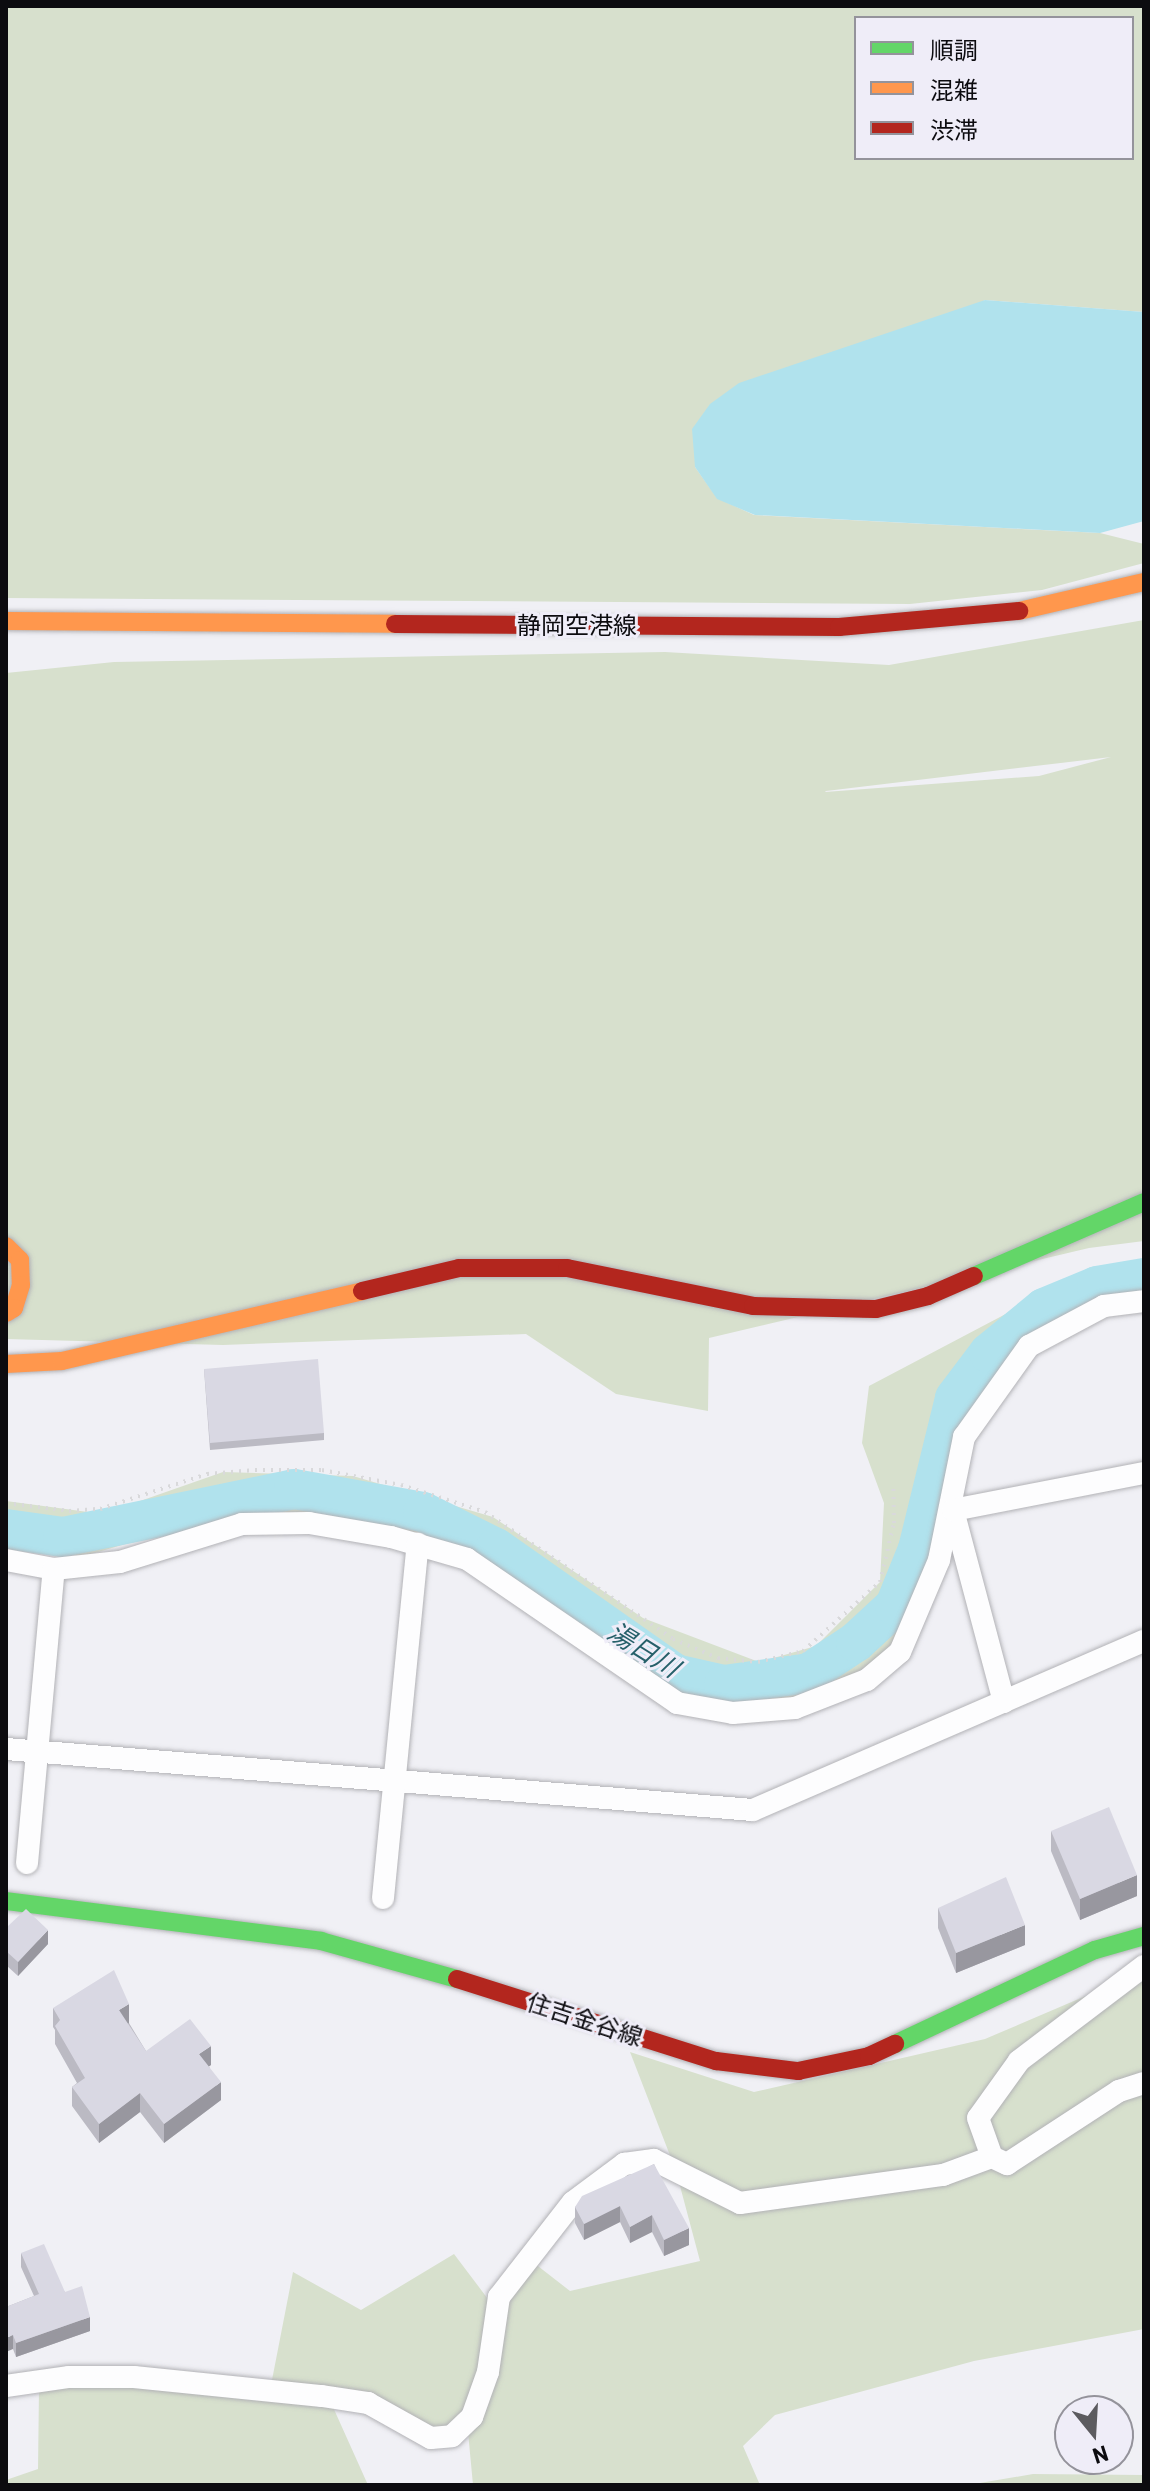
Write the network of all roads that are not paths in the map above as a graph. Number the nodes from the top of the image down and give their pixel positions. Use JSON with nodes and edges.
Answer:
{"nodes":[{"id":1,"x":1144,"y":582,"type":"edge"},
{"id":2,"x":6,"y":621,"type":"edge"},
{"id":3,"x":1144,"y":1202,"type":"edge"},
{"id":4,"x":6,"y":1246,"type":"edge"},
{"id":5,"x":1144,"y":1301,"type":"edge"},
{"id":6,"x":6,"y":1313,"type":"edge"},
{"id":7,"x":6,"y":1364,"type":"edge"},
{"id":8,"x":1144,"y":1473,"type":"edge"},
{"id":9,"x":953,"y":1510,"type":"junction"},
{"id":10,"x":418,"y":1544,"type":"junction"},
{"id":11,"x":6,"y":1560,"type":"edge"},
{"id":12,"x":54,"y":1569,"type":"junction"},
{"id":13,"x":1144,"y":1641,"type":"edge"},
{"id":14,"x":1004,"y":1702,"type":"junction"},
{"id":15,"x":6,"y":1749,"type":"edge"},
{"id":16,"x":36,"y":1752,"type":"junction"},
{"id":17,"x":395,"y":1781,"type":"junction"},
{"id":18,"x":27,"y":1863,"type":"dead end"},
{"id":19,"x":383,"y":1898,"type":"dead end"},
{"id":20,"x":6,"y":1901,"type":"edge"},
{"id":21,"x":1144,"y":1936,"type":"edge"},
{"id":22,"x":1144,"y":1966,"type":"edge"},
{"id":23,"x":1144,"y":2083,"type":"edge"},
{"id":24,"x":992,"y":2157,"type":"junction"},
{"id":25,"x":6,"y":2386,"type":"edge"}],
"edges":[{"from":1,"to":2,"type":"main road","name":"静岡空港線"},
{"from":3,"to":7,"type":"main road"},
{"from":4,"to":6,"type":"main road"},
{"from":5,"to":9,"type":"street"},
{"from":8,"to":9,"type":"street"},
{"from":9,"to":10,"type":"street"},
{"from":9,"to":14,"type":"street"},
{"from":10,"to":12,"type":"street"},
{"from":10,"to":17,"type":"street"},
{"from":11,"to":12,"type":"street"},
{"from":12,"to":16,"type":"street"},
{"from":13,"to":14,"type":"street"},
{"from":14,"to":17,"type":"street"},
{"from":15,"to":16,"type":"street"},
{"from":16,"to":17,"type":"street"},
{"from":16,"to":18,"type":"street"},
{"from":17,"to":19,"type":"street"},
{"from":20,"to":21,"type":"main road","name":"住吉金谷線"},
{"from":22,"to":24,"type":"street"},
{"from":23,"to":24,"type":"street"},
{"from":24,"to":25,"type":"street"}]}
